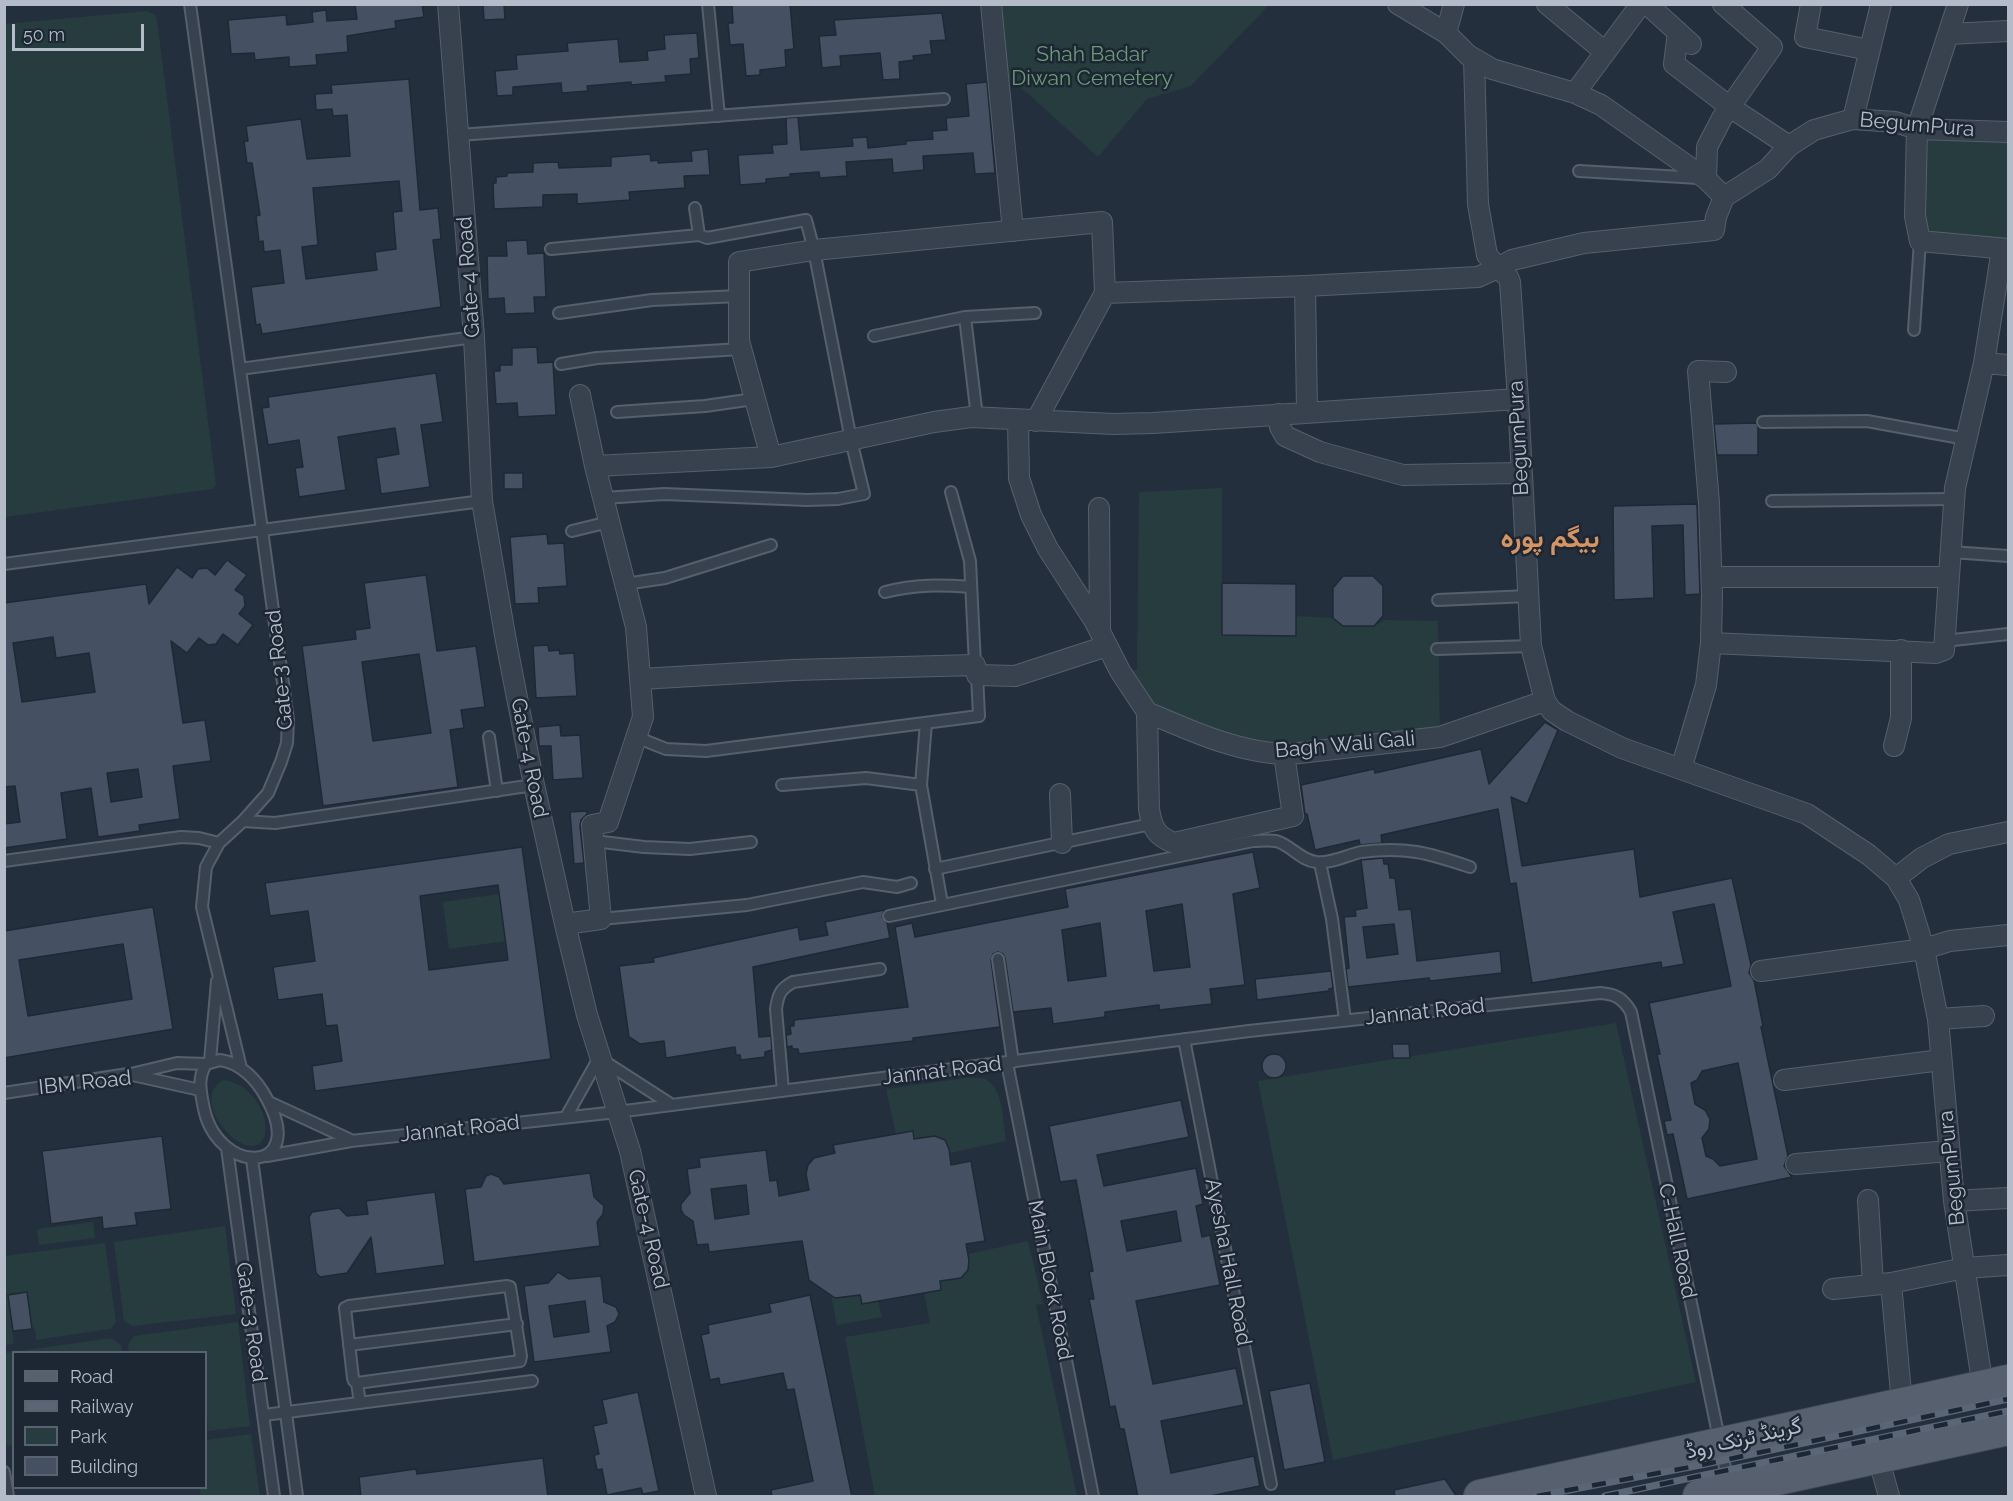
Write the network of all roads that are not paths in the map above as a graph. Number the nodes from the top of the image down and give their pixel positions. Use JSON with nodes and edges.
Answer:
{"nodes":[{"id":1,"x":190,"y":4,"type":"edge"},
{"id":2,"x":448,"y":4,"type":"edge"},
{"id":3,"x":708,"y":4,"type":"edge"},
{"id":4,"x":991,"y":4,"type":"edge"},
{"id":5,"x":1398,"y":4,"type":"edge"},
{"id":6,"x":1454,"y":4,"type":"edge"},
{"id":7,"x":1547,"y":4,"type":"edge"},
{"id":8,"x":1641,"y":4,"type":"edge"},
{"id":9,"x":1647,"y":4,"type":"edge"},
{"id":10,"x":1723,"y":4,"type":"edge"},
{"id":11,"x":1811,"y":4,"type":"edge"},
{"id":12,"x":1881,"y":4,"type":"edge"},
{"id":13,"x":1958,"y":4,"type":"edge"},
{"id":14,"x":2008,"y":31,"type":"edge"},
{"id":15,"x":1446,"y":33,"type":"junction"},
{"id":16,"x":1949,"y":34,"type":"junction"},
{"id":17,"x":1869,"y":50,"type":"junction"},
{"id":18,"x":1605,"y":52,"type":"junction"},
{"id":19,"x":1474,"y":59,"type":"junction"},
{"id":20,"x":1575,"y":93,"type":"junction"},
{"id":21,"x":944,"y":99,"type":"dead end"},
{"id":22,"x":1730,"y":107,"type":"junction"},
{"id":23,"x":719,"y":116,"type":"junction"},
{"id":24,"x":1853,"y":119,"type":"junction"},
{"id":25,"x":1917,"y":129,"type":"junction"},
{"id":26,"x":2008,"y":132,"type":"edge"},
{"id":27,"x":459,"y":135,"type":"junction"},
{"id":28,"x":1790,"y":146,"type":"junction"},
{"id":29,"x":1579,"y":171,"type":"dead end"},
{"id":30,"x":1706,"y":179,"type":"junction"},
{"id":31,"x":1724,"y":197,"type":"junction"},
{"id":32,"x":695,"y":208,"type":"dead end"},
{"id":33,"x":1013,"y":231,"type":"junction"},
{"id":34,"x":699,"y":235,"type":"junction"},
{"id":35,"x":1920,"y":241,"type":"junction"},
{"id":36,"x":551,"y":249,"type":"dead end"},
{"id":37,"x":2005,"y":249,"type":"edge"},
{"id":38,"x":814,"y":250,"type":"junction"},
{"id":39,"x":1497,"y":268,"type":"junction"},
{"id":40,"x":1305,"y":286,"type":"junction"},
{"id":41,"x":1105,"y":292,"type":"junction"},
{"id":42,"x":739,"y":296,"type":"junction"},
{"id":43,"x":559,"y":313,"type":"dead end"},
{"id":44,"x":1035,"y":313,"type":"dead end"},
{"id":45,"x":965,"y":317,"type":"junction"},
{"id":46,"x":1914,"y":330,"type":"dead end"},
{"id":47,"x":874,"y":336,"type":"dead end"},
{"id":48,"x":474,"y":337,"type":"junction"},
{"id":49,"x":740,"y":349,"type":"junction"},
{"id":50,"x":1984,"y":363,"type":"junction"},
{"id":51,"x":561,"y":364,"type":"dead end"},
{"id":52,"x":2008,"y":364,"type":"edge"},
{"id":53,"x":240,"y":369,"type":"junction"},
{"id":54,"x":1726,"y":372,"type":"dead end"},
{"id":55,"x":580,"y":395,"type":"dead end"},
{"id":56,"x":754,"y":399,"type":"junction"},
{"id":57,"x":1518,"y":399,"type":"junction"},
{"id":58,"x":1308,"y":411,"type":"junction"},
{"id":59,"x":617,"y":412,"type":"dead end"},
{"id":60,"x":1278,"y":414,"type":"junction"},
{"id":61,"x":977,"y":417,"type":"junction"},
{"id":62,"x":1027,"y":420,"type":"junction"},
{"id":63,"x":1763,"y":422,"type":"dead end"},
{"id":64,"x":1966,"y":439,"type":"junction"},
{"id":65,"x":851,"y":440,"type":"junction"},
{"id":66,"x":771,"y":457,"type":"junction"},
{"id":67,"x":595,"y":466,"type":"junction"},
{"id":68,"x":1521,"y":473,"type":"junction"},
{"id":69,"x":951,"y":492,"type":"dead end"},
{"id":70,"x":604,"y":498,"type":"junction"},
{"id":71,"x":1954,"y":499,"type":"junction"},
{"id":72,"x":482,"y":501,"type":"junction"},
{"id":73,"x":1772,"y":501,"type":"dead end"},
{"id":74,"x":1099,"y":508,"type":"dead end"},
{"id":75,"x":609,"y":522,"type":"junction"},
{"id":76,"x":263,"y":529,"type":"junction"},
{"id":77,"x":572,"y":531,"type":"dead end"},
{"id":78,"x":771,"y":545,"type":"dead end"},
{"id":79,"x":1951,"y":552,"type":"junction"},
{"id":80,"x":2008,"y":556,"type":"edge"},
{"id":81,"x":4,"y":564,"type":"edge"},
{"id":82,"x":1712,"y":577,"type":"junction"},
{"id":83,"x":1949,"y":577,"type":"junction"},
{"id":84,"x":625,"y":584,"type":"junction"},
{"id":85,"x":971,"y":587,"type":"junction"},
{"id":86,"x":885,"y":592,"type":"dead end"},
{"id":87,"x":1528,"y":596,"type":"junction"},
{"id":88,"x":1438,"y":600,"type":"dead end"},
{"id":89,"x":2008,"y":634,"type":"edge"},
{"id":90,"x":1104,"y":638,"type":"junction"},
{"id":91,"x":1944,"y":641,"type":"junction"},
{"id":92,"x":1711,"y":643,"type":"junction"},
{"id":93,"x":1531,"y":646,"type":"junction"},
{"id":94,"x":1437,"y":649,"type":"dead end"},
{"id":95,"x":1901,"y":650,"type":"junction"},
{"id":96,"x":976,"y":670,"type":"junction"},
{"id":97,"x":640,"y":679,"type":"junction"},
{"id":98,"x":1545,"y":701,"type":"junction"},
{"id":99,"x":1147,"y":712,"type":"junction"},
{"id":100,"x":926,"y":723,"type":"junction"},
{"id":101,"x":489,"y":737,"type":"dead end"},
{"id":102,"x":636,"y":737,"type":"junction"},
{"id":103,"x":1894,"y":746,"type":"dead end"},
{"id":104,"x":1284,"y":754,"type":"junction"},
{"id":105,"x":1681,"y":769,"type":"junction"},
{"id":106,"x":534,"y":785,"type":"junction"},
{"id":107,"x":782,"y":785,"type":"dead end"},
{"id":108,"x":921,"y":785,"type":"junction"},
{"id":109,"x":497,"y":791,"type":"junction"},
{"id":110,"x":1060,"y":794,"type":"dead end"},
{"id":111,"x":243,"y":821,"type":"junction"},
{"id":112,"x":1151,"y":824,"type":"junction"},
{"id":113,"x":2008,"y":832,"type":"edge"},
{"id":114,"x":594,"y":841,"type":"junction"},
{"id":115,"x":751,"y":842,"type":"dead end"},
{"id":116,"x":219,"y":843,"type":"junction"},
{"id":117,"x":1062,"y":843,"type":"junction"},
{"id":118,"x":4,"y":861,"type":"edge"},
{"id":119,"x":1320,"y":863,"type":"junction"},
{"id":120,"x":1470,"y":867,"type":"dead end"},
{"id":121,"x":935,"y":869,"type":"junction"},
{"id":122,"x":1896,"y":878,"type":"junction"},
{"id":123,"x":911,"y":883,"type":"dead end"},
{"id":124,"x":942,"y":904,"type":"junction"},
{"id":125,"x":889,"y":916,"type":"dead end"},
{"id":126,"x":601,"y":919,"type":"junction"},
{"id":127,"x":565,"y":924,"type":"junction"},
{"id":128,"x":2008,"y":935,"type":"edge"},
{"id":129,"x":1924,"y":949,"type":"junction"},
{"id":130,"x":999,"y":959,"type":"dead end"},
{"id":131,"x":880,"y":969,"type":"dead end"},
{"id":132,"x":1761,"y":971,"type":"dead end"},
{"id":133,"x":218,"y":972,"type":"junction"},
{"id":134,"x":1618,"y":996,"type":"joint"},
{"id":135,"x":1983,"y":1016,"type":"dead end"},
{"id":136,"x":1938,"y":1019,"type":"junction"},
{"id":137,"x":1345,"y":1020,"type":"junction"},
{"id":138,"x":1185,"y":1039,"type":"junction"},
{"id":139,"x":599,"y":1058,"type":"junction"},
{"id":140,"x":1941,"y":1060,"type":"junction"},
{"id":141,"x":208,"y":1062,"type":"junction"},
{"id":142,"x":1010,"y":1063,"type":"junction"},
{"id":143,"x":241,"y":1068,"type":"junction"},
{"id":144,"x":128,"y":1074,"type":"junction"},
{"id":145,"x":1784,"y":1080,"type":"dead end"},
{"id":146,"x":200,"y":1090,"type":"junction"},
{"id":147,"x":783,"y":1091,"type":"junction"},
{"id":148,"x":4,"y":1093,"type":"edge"},
{"id":149,"x":269,"y":1102,"type":"junction"},
{"id":150,"x":672,"y":1104,"type":"junction"},
{"id":151,"x":617,"y":1112,"type":"junction"},
{"id":152,"x":567,"y":1117,"type":"junction"},
{"id":153,"x":351,"y":1141,"type":"junction"},
{"id":154,"x":227,"y":1148,"type":"junction"},
{"id":155,"x":1949,"y":1151,"type":"junction"},
{"id":156,"x":267,"y":1156,"type":"junction"},
{"id":157,"x":252,"y":1159,"type":"junction"},
{"id":158,"x":1796,"y":1164,"type":"dead end"},
{"id":159,"x":2008,"y":1198,"type":"edge"},
{"id":160,"x":1868,"y":1200,"type":"dead end"},
{"id":161,"x":1954,"y":1201,"type":"junction"},
{"id":162,"x":2008,"y":1265,"type":"edge"},
{"id":163,"x":1965,"y":1268,"type":"junction"},
{"id":164,"x":1882,"y":1284,"type":"junction"},
{"id":165,"x":1833,"y":1289,"type":"dead end"},
{"id":166,"x":516,"y":1324,"type":"junction"},
{"id":167,"x":349,"y":1345,"type":"junction"},
{"id":168,"x":532,"y":1381,"type":"dead end"},
{"id":169,"x":357,"y":1383,"type":"junction"},
{"id":170,"x":1996,"y":1384,"type":"edge"},
{"id":171,"x":360,"y":1403,"type":"junction"},
{"id":172,"x":1902,"y":1404,"type":"junction"},
{"id":173,"x":287,"y":1413,"type":"junction"},
{"id":174,"x":264,"y":1415,"type":"junction"},
{"id":175,"x":2008,"y":1429,"type":"edge"},
{"id":176,"x":1720,"y":1446,"type":"junction"},
{"id":177,"x":1878,"y":1457,"type":"junction"},
{"id":178,"x":4,"y":1472,"type":"edge"},
{"id":179,"x":1271,"y":1484,"type":"dead end"},
{"id":180,"x":1730,"y":1490,"type":"junction"},
{"id":181,"x":8,"y":1497,"type":"edge"},
{"id":182,"x":274,"y":1497,"type":"edge"},
{"id":183,"x":297,"y":1497,"type":"edge"},
{"id":184,"x":706,"y":1497,"type":"edge"},
{"id":185,"x":1093,"y":1497,"type":"edge"},
{"id":186,"x":1480,"y":1497,"type":"edge"},
{"id":187,"x":1699,"y":1497,"type":"edge"},
{"id":188,"x":1889,"y":1497,"type":"edge"}],
"edges":[{"from":1,"to":53,"type":"lane","name":"Gate-3 Road"},
{"from":2,"to":27,"type":"street","name":"Gate-4 Road"},
{"from":3,"to":23,"type":"lane"},
{"from":4,"to":33,"type":"street"},
{"from":5,"to":15,"type":"street"},
{"from":6,"to":15,"type":"street"},
{"from":7,"to":18,"type":"street"},
{"from":8,"to":18,"type":"street"},
{"from":9,"to":22,"type":"street"},
{"from":10,"to":22,"type":"street"},
{"from":11,"to":17,"type":"street"},
{"from":12,"to":17,"type":"street"},
{"from":13,"to":16,"type":"street"},
{"from":14,"to":16,"type":"street"},
{"from":15,"to":19,"type":"street"},
{"from":16,"to":25,"type":"street"},
{"from":17,"to":24,"type":"street"},
{"from":18,"to":20,"type":"street"},
{"from":19,"to":20,"type":"street"},
{"from":19,"to":39,"type":"street","name":"BegumPura"},
{"from":20,"to":30,"type":"street"},
{"from":21,"to":23,"type":"lane"},
{"from":22,"to":28,"type":"street"},
{"from":22,"to":30,"type":"street"},
{"from":23,"to":27,"type":"lane"},
{"from":24,"to":25,"type":"street","name":"BegumPura"},
{"from":24,"to":28,"type":"street","name":"BegumPura"},
{"from":25,"to":26,"type":"street","name":"BegumPura"},
{"from":25,"to":35,"type":"street"},
{"from":27,"to":48,"type":"street","name":"Gate-4 Road"},
{"from":28,"to":31,"type":"street","name":"BegumPura"},
{"from":29,"to":30,"type":"lane"},
{"from":30,"to":31,"type":"street"},
{"from":31,"to":39,"type":"street"},
{"from":32,"to":34,"type":"lane"},
{"from":33,"to":38,"type":"street"},
{"from":33,"to":41,"type":"street"},
{"from":34,"to":36,"type":"lane"},
{"from":34,"to":38,"type":"lane"},
{"from":35,"to":37,"type":"street"},
{"from":35,"to":46,"type":"lane"},
{"from":37,"to":50,"type":"street"},
{"from":38,"to":42,"type":"street"},
{"from":38,"to":65,"type":"lane"},
{"from":39,"to":40,"type":"street"},
{"from":39,"to":57,"type":"street","name":"BegumPura"},
{"from":40,"to":41,"type":"street"},
{"from":40,"to":58,"type":"street"},
{"from":41,"to":62,"type":"street"},
{"from":42,"to":43,"type":"lane"},
{"from":42,"to":49,"type":"street"},
{"from":44,"to":45,"type":"lane"},
{"from":45,"to":47,"type":"lane"},
{"from":45,"to":61,"type":"lane"},
{"from":48,"to":53,"type":"lane"},
{"from":48,"to":72,"type":"street","name":"Gate-4 Road"},
{"from":49,"to":51,"type":"lane"},
{"from":49,"to":56,"type":"street"},
{"from":50,"to":52,"type":"street"},
{"from":50,"to":64,"type":"street"},
{"from":53,"to":76,"type":"lane","name":"Gate-3 Road"},
{"from":54,"to":82,"type":"street"},
{"from":55,"to":67,"type":"street"},
{"from":56,"to":59,"type":"lane"},
{"from":56,"to":66,"type":"street"},
{"from":57,"to":58,"type":"street"},
{"from":57,"to":68,"type":"street","name":"BegumPura"},
{"from":58,"to":60,"type":"street"},
{"from":60,"to":62,"type":"street"},
{"from":60,"to":68,"type":"street"},
{"from":61,"to":62,"type":"street"},
{"from":61,"to":65,"type":"street"},
{"from":62,"to":90,"type":"street"},
{"from":63,"to":64,"type":"lane"},
{"from":64,"to":71,"type":"street"},
{"from":65,"to":66,"type":"street"},
{"from":65,"to":70,"type":"lane"},
{"from":66,"to":67,"type":"street"},
{"from":67,"to":70,"type":"street"},
{"from":68,"to":87,"type":"street","name":"BegumPura"},
{"from":69,"to":85,"type":"lane"},
{"from":70,"to":75,"type":"street"},
{"from":71,"to":73,"type":"lane"},
{"from":71,"to":79,"type":"street"},
{"from":72,"to":76,"type":"lane"},
{"from":72,"to":106,"type":"street","name":"Gate-4 Road"},
{"from":74,"to":90,"type":"street"},
{"from":75,"to":77,"type":"lane"},
{"from":75,"to":84,"type":"street"},
{"from":76,"to":81,"type":"lane"},
{"from":76,"to":111,"type":"lane","name":"Gate-3 Road"},
{"from":78,"to":84,"type":"lane"},
{"from":79,"to":80,"type":"lane"},
{"from":79,"to":83,"type":"street"},
{"from":82,"to":83,"type":"street"},
{"from":82,"to":92,"type":"street"},
{"from":83,"to":91,"type":"street"},
{"from":84,"to":97,"type":"street"},
{"from":85,"to":86,"type":"lane"},
{"from":85,"to":96,"type":"lane"},
{"from":87,"to":88,"type":"lane"},
{"from":87,"to":93,"type":"street","name":"BegumPura"},
{"from":89,"to":91,"type":"lane"},
{"from":90,"to":96,"type":"street"},
{"from":90,"to":99,"type":"street"},
{"from":91,"to":95,"type":"street"},
{"from":92,"to":95,"type":"street"},
{"from":92,"to":105,"type":"street"},
{"from":93,"to":94,"type":"lane"},
{"from":93,"to":98,"type":"street","name":"BegumPura"},
{"from":95,"to":103,"type":"street"},
{"from":96,"to":97,"type":"street"},
{"from":96,"to":100,"type":"lane"},
{"from":97,"to":102,"type":"street"},
{"from":98,"to":104,"type":"street","name":"Bagh Wali Gali"},
{"from":98,"to":105,"type":"street","name":"BegumPura"},
{"from":99,"to":104,"type":"street","name":"Bagh Wali Gali"},
{"from":99,"to":112,"type":"street"},
{"from":100,"to":102,"type":"lane"},
{"from":100,"to":108,"type":"lane"},
{"from":101,"to":109,"type":"lane"},
{"from":102,"to":114,"type":"street"},
{"from":104,"to":112,"type":"street"},
{"from":105,"to":122,"type":"street","name":"BegumPura"},
{"from":106,"to":109,"type":"lane"},
{"from":106,"to":127,"type":"street","name":"Gate-4 Road"},
{"from":107,"to":108,"type":"lane"},
{"from":108,"to":121,"type":"lane"},
{"from":109,"to":111,"type":"lane"},
{"from":110,"to":117,"type":"street"},
{"from":111,"to":116,"type":"lane","name":"Gate-3 Road"},
{"from":112,"to":117,"type":"lane"},
{"from":113,"to":122,"type":"street"},
{"from":114,"to":115,"type":"lane"},
{"from":114,"to":126,"type":"street"},
{"from":116,"to":118,"type":"lane"},
{"from":116,"to":133,"type":"lane","name":"Gate-3 Road"},
{"from":117,"to":121,"type":"lane"},
{"from":119,"to":120,"type":"lane"},
{"from":119,"to":124,"type":"lane"},
{"from":119,"to":137,"type":"lane"},
{"from":121,"to":124,"type":"lane"},
{"from":122,"to":129,"type":"street","name":"BegumPura"},
{"from":123,"to":126,"type":"lane"},
{"from":124,"to":125,"type":"lane"},
{"from":126,"to":127,"type":"street"},
{"from":127,"to":139,"type":"street","name":"Gate-4 Road"},
{"from":128,"to":129,"type":"street"},
{"from":129,"to":132,"type":"street"},
{"from":129,"to":136,"type":"street","name":"BegumPura"},
{"from":130,"to":142,"type":"lane","name":"Main Block Road"},
{"from":131,"to":147,"type":"lane"},
{"from":133,"to":141,"type":"lane"},
{"from":133,"to":143,"type":"lane","name":"Gate-3 Road"},
{"from":134,"to":137,"type":"lane","name":"Jannat Road"},
{"from":134,"to":176,"type":"lane","name":"C-Hall Road"},
{"from":135,"to":136,"type":"street"},
{"from":136,"to":140,"type":"street","name":"BegumPura"},
{"from":137,"to":138,"type":"lane","name":"Jannat Road"},
{"from":138,"to":142,"type":"lane","name":"Jannat Road"},
{"from":138,"to":179,"type":"lane","name":"Ayesha Hall Road"},
{"from":139,"to":150,"type":"lane"},
{"from":139,"to":151,"type":"street","name":"Gate-4 Road"},
{"from":139,"to":152,"type":"lane"},
{"from":140,"to":145,"type":"street"},
{"from":140,"to":155,"type":"street","name":"BegumPura"},
{"from":141,"to":143,"type":"lane"},
{"from":141,"to":144,"type":"lane"},
{"from":141,"to":146,"type":"lane"},
{"from":142,"to":147,"type":"lane","name":"Jannat Road"},
{"from":142,"to":185,"type":"lane","name":"Main Block Road"},
{"from":143,"to":149,"type":"lane"},
{"from":144,"to":146,"type":"lane","name":"IBM Road"},
{"from":144,"to":148,"type":"lane","name":"IBM Road"},
{"from":146,"to":154,"type":"lane"},
{"from":147,"to":150,"type":"lane","name":"Jannat Road"},
{"from":149,"to":153,"type":"lane"},
{"from":149,"to":156,"type":"lane"},
{"from":150,"to":151,"type":"lane","name":"Jannat Road"},
{"from":151,"to":152,"type":"lane","name":"Jannat Road"},
{"from":151,"to":184,"type":"street","name":"Gate-4 Road"},
{"from":152,"to":153,"type":"lane","name":"Jannat Road"},
{"from":153,"to":156,"type":"lane","name":"Jannat Road"},
{"from":154,"to":157,"type":"lane"},
{"from":154,"to":174,"type":"lane","name":"Gate-3 Road"},
{"from":155,"to":158,"type":"street"},
{"from":155,"to":161,"type":"street","name":"BegumPura"},
{"from":156,"to":157,"type":"lane"},
{"from":157,"to":173,"type":"lane"},
{"from":159,"to":161,"type":"street"},
{"from":160,"to":164,"type":"street"},
{"from":161,"to":163,"type":"street","name":"BegumPura"},
{"from":162,"to":163,"type":"street"},
{"from":163,"to":164,"type":"street"},
{"from":163,"to":170,"type":"street","name":"BegumPura"},
{"from":164,"to":165,"type":"street"},
{"from":164,"to":172,"type":"street"},
{"from":166,"to":167,"type":"lane"},
{"from":166,"to":167,"type":"lane"},
{"from":166,"to":169,"type":"lane"},
{"from":167,"to":169,"type":"lane"},
{"from":168,"to":171,"type":"lane"},
{"from":169,"to":171,"type":"lane"},
{"from":170,"to":172,"type":"main road","name":"گرینڈ ٹرنک روڈ"},
{"from":171,"to":173,"type":"lane"},
{"from":172,"to":176,"type":"main road","name":"گرینڈ ٹرنک روڈ"},
{"from":173,"to":174,"type":"lane"},
{"from":173,"to":183,"type":"lane"},
{"from":174,"to":182,"type":"lane","name":"Gate-3 Road"},
{"from":175,"to":177,"type":"main road"},
{"from":176,"to":180,"type":"lane","name":"C-Hall Road"},
{"from":176,"to":186,"type":"main road","name":"گرینڈ ٹرنک روڈ"},
{"from":177,"to":180,"type":"main road"},
{"from":177,"to":188,"type":"street"},
{"from":178,"to":181,"type":"lane"},
{"from":180,"to":187,"type":"main road"}]}
